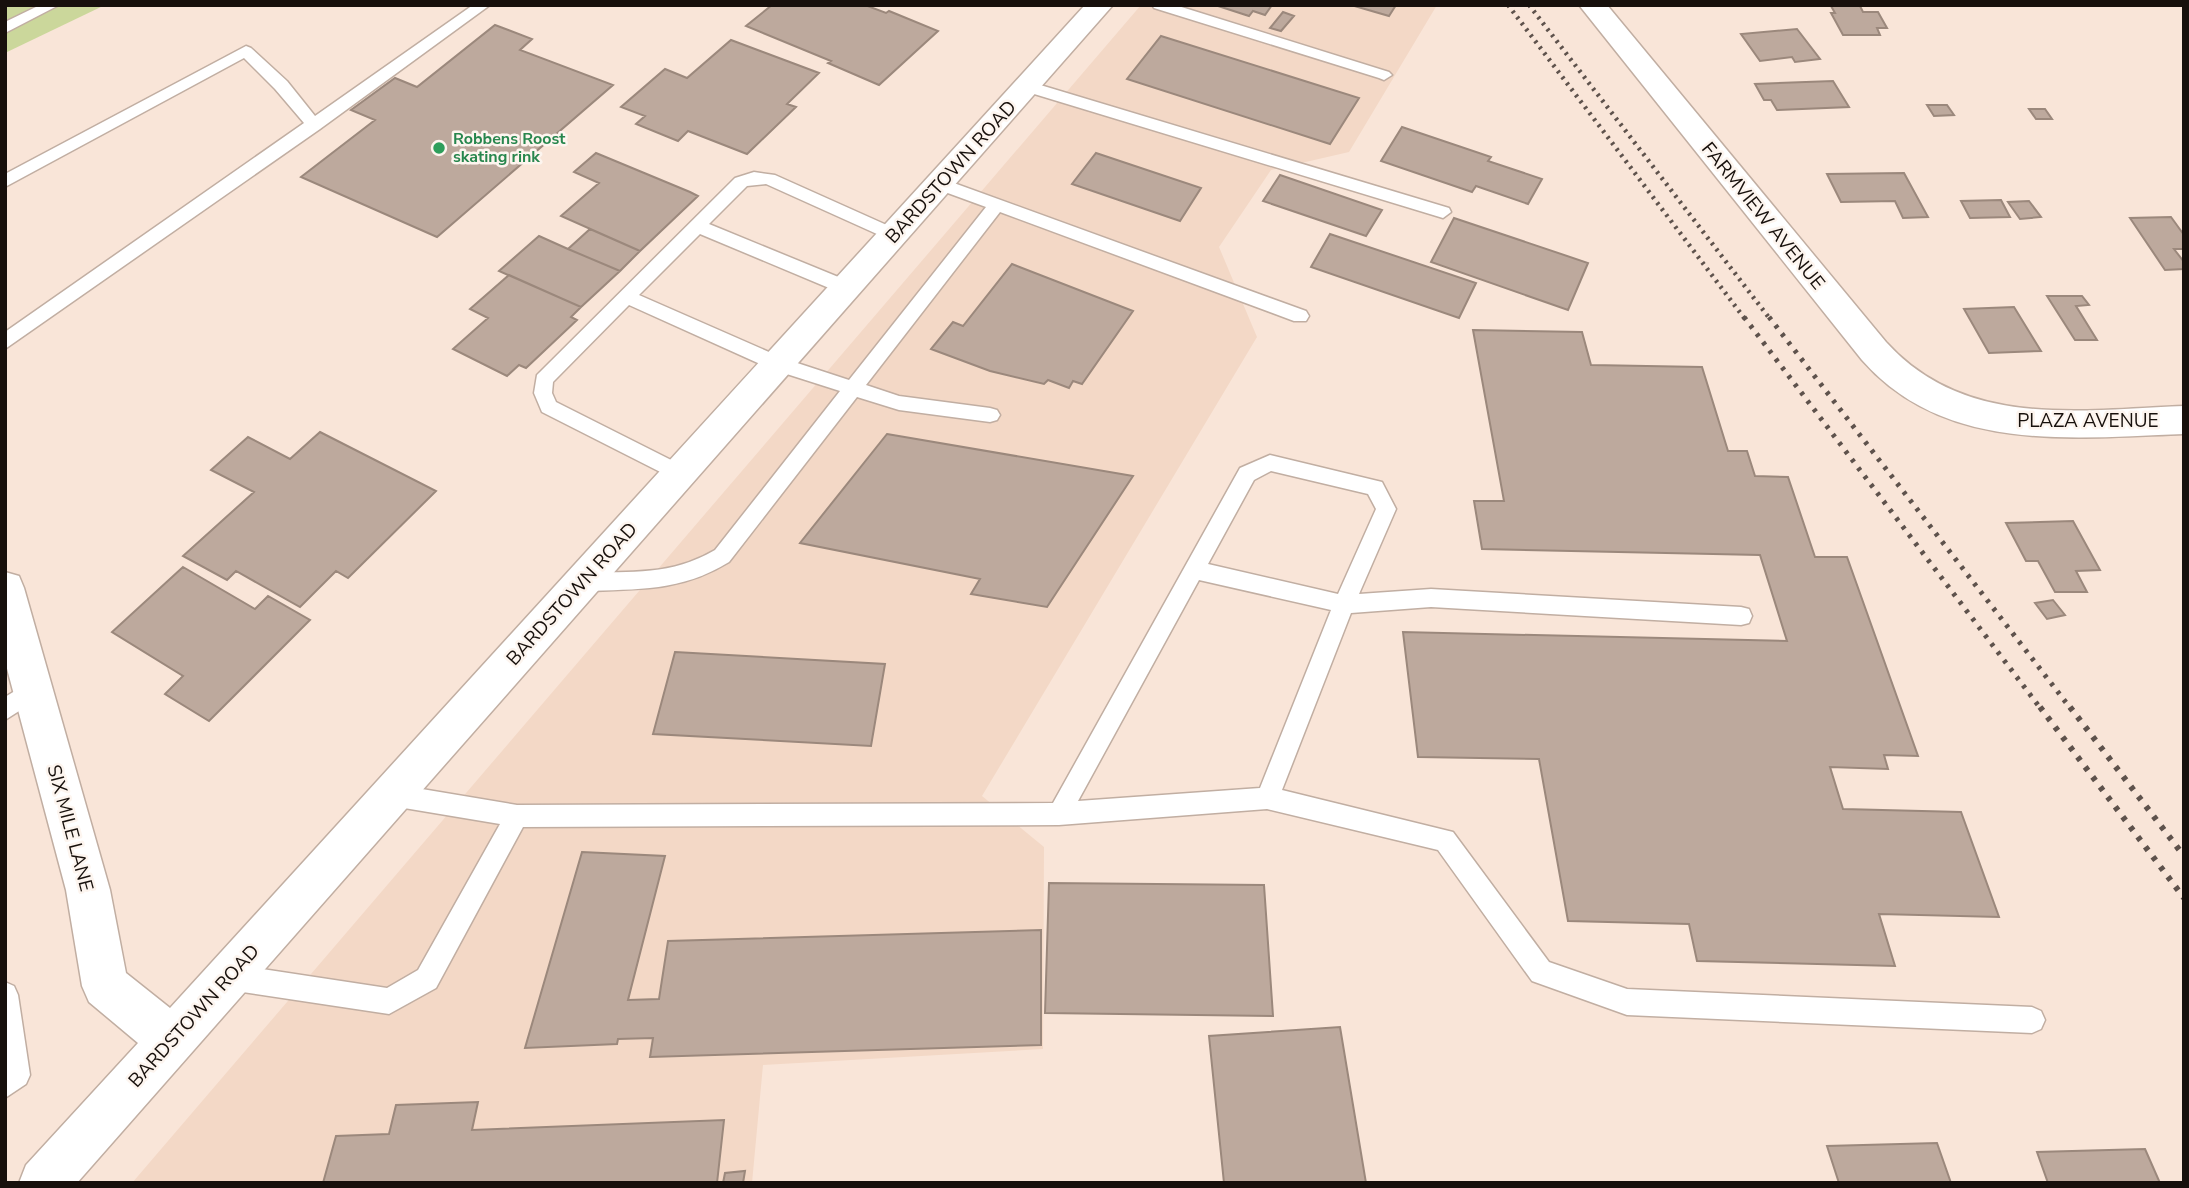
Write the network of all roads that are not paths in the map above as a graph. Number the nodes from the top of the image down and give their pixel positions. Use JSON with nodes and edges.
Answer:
{"nodes":[{"id":1,"x":52,"y":5,"type":"edge"},
{"id":2,"x":483,"y":5,"type":"edge"},
{"id":3,"x":1100,"y":5,"type":"edge"},
{"id":4,"x":1159,"y":5,"type":"edge"},
{"id":5,"x":1592,"y":5,"type":"edge"},
{"id":6,"x":5,"y":28,"type":"edge"},
{"id":7,"x":1384,"y":75,"type":"dead end"},
{"id":8,"x":1027,"y":86,"type":"junction"},
{"id":9,"x":314,"y":125,"type":"junction"},
{"id":10,"x":5,"y":181,"type":"edge"},
{"id":11,"x":940,"y":184,"type":"junction"},
{"id":12,"x":997,"y":205,"type":"junction"},
{"id":13,"x":1443,"y":212,"type":"dead end"},
{"id":14,"x":698,"y":226,"type":"junction"},
{"id":15,"x":894,"y":235,"type":"junction"},
{"id":16,"x":847,"y":288,"type":"junction"},
{"id":17,"x":627,"y":297,"type":"junction"},
{"id":18,"x":1300,"y":316,"type":"dead end"},
{"id":19,"x":5,"y":342,"type":"edge"},
{"id":20,"x":778,"y":365,"type":"junction"},
{"id":21,"x":853,"y":388,"type":"junction"},
{"id":22,"x":1952,"y":408,"type":"joint"},
{"id":23,"x":990,"y":415,"type":"dead end"},
{"id":24,"x":2184,"y":420,"type":"edge"},
{"id":25,"x":680,"y":474,"type":"junction"},
{"id":26,"x":1194,"y":570,"type":"junction"},
{"id":27,"x":583,"y":582,"type":"junction"},
{"id":28,"x":5,"y":588,"type":"edge"},
{"id":29,"x":1345,"y":604,"type":"junction"},
{"id":30,"x":1741,"y":616,"type":"dead end"},
{"id":31,"x":19,"y":700,"type":"edge"},
{"id":32,"x":392,"y":794,"type":"junction"},
{"id":33,"x":1267,"y":798,"type":"junction"},
{"id":34,"x":1059,"y":814,"type":"junction"},
{"id":35,"x":517,"y":816,"type":"junction"},
{"id":36,"x":229,"y":977,"type":"junction"},
{"id":37,"x":5,"y":995,"type":"edge"},
{"id":38,"x":2032,"y":1020,"type":"dead end"},
{"id":39,"x":172,"y":1040,"type":"junction"},
{"id":40,"x":5,"y":1086,"type":"edge"},
{"id":41,"x":44,"y":1183,"type":"edge"}],
"edges":[{"from":1,"to":6,"type":"lane"},
{"from":2,"to":9,"type":"lane"},
{"from":3,"to":8,"type":"main road","name":"BARDSTOWN ROAD"},
{"from":4,"to":7,"type":"lane"},
{"from":5,"to":22,"type":"main road","name":"FARMVIEW AVENUE"},
{"from":8,"to":11,"type":"main road","name":"BARDSTOWN ROAD"},
{"from":8,"to":13,"type":"lane"},
{"from":9,"to":10,"type":"lane"},
{"from":9,"to":19,"type":"lane"},
{"from":11,"to":12,"type":"lane"},
{"from":11,"to":15,"type":"main road","name":"BARDSTOWN ROAD"},
{"from":12,"to":18,"type":"lane"},
{"from":12,"to":21,"type":"lane"},
{"from":14,"to":15,"type":"lane"},
{"from":14,"to":16,"type":"lane"},
{"from":14,"to":17,"type":"lane"},
{"from":15,"to":16,"type":"main road","name":"BARDSTOWN ROAD"},
{"from":16,"to":20,"type":"main road","name":"BARDSTOWN ROAD"},
{"from":17,"to":20,"type":"lane"},
{"from":17,"to":25,"type":"lane"},
{"from":20,"to":21,"type":"lane"},
{"from":20,"to":25,"type":"main road","name":"BARDSTOWN ROAD"},
{"from":21,"to":23,"type":"lane"},
{"from":21,"to":27,"type":"lane"},
{"from":22,"to":24,"type":"main road","name":"PLAZA AVENUE"},
{"from":25,"to":27,"type":"main road","name":"BARDSTOWN ROAD"},
{"from":26,"to":29,"type":"lane"},
{"from":26,"to":29,"type":"lane"},
{"from":26,"to":34,"type":"lane"},
{"from":27,"to":32,"type":"main road","name":"BARDSTOWN ROAD"},
{"from":28,"to":31,"type":"main road","name":"SIX MILE LANE"},
{"from":29,"to":30,"type":"lane"},
{"from":29,"to":33,"type":"lane"},
{"from":31,"to":39,"type":"main road","name":"SIX MILE LANE"},
{"from":32,"to":35,"type":"lane"},
{"from":32,"to":36,"type":"main road","name":"BARDSTOWN ROAD"},
{"from":33,"to":34,"type":"lane"},
{"from":33,"to":38,"type":"lane"},
{"from":34,"to":35,"type":"lane"},
{"from":35,"to":36,"type":"lane"},
{"from":36,"to":39,"type":"main road","name":"BARDSTOWN ROAD"},
{"from":37,"to":40,"type":"lane"},
{"from":39,"to":41,"type":"main road","name":"BARDSTOWN ROAD"}]}
